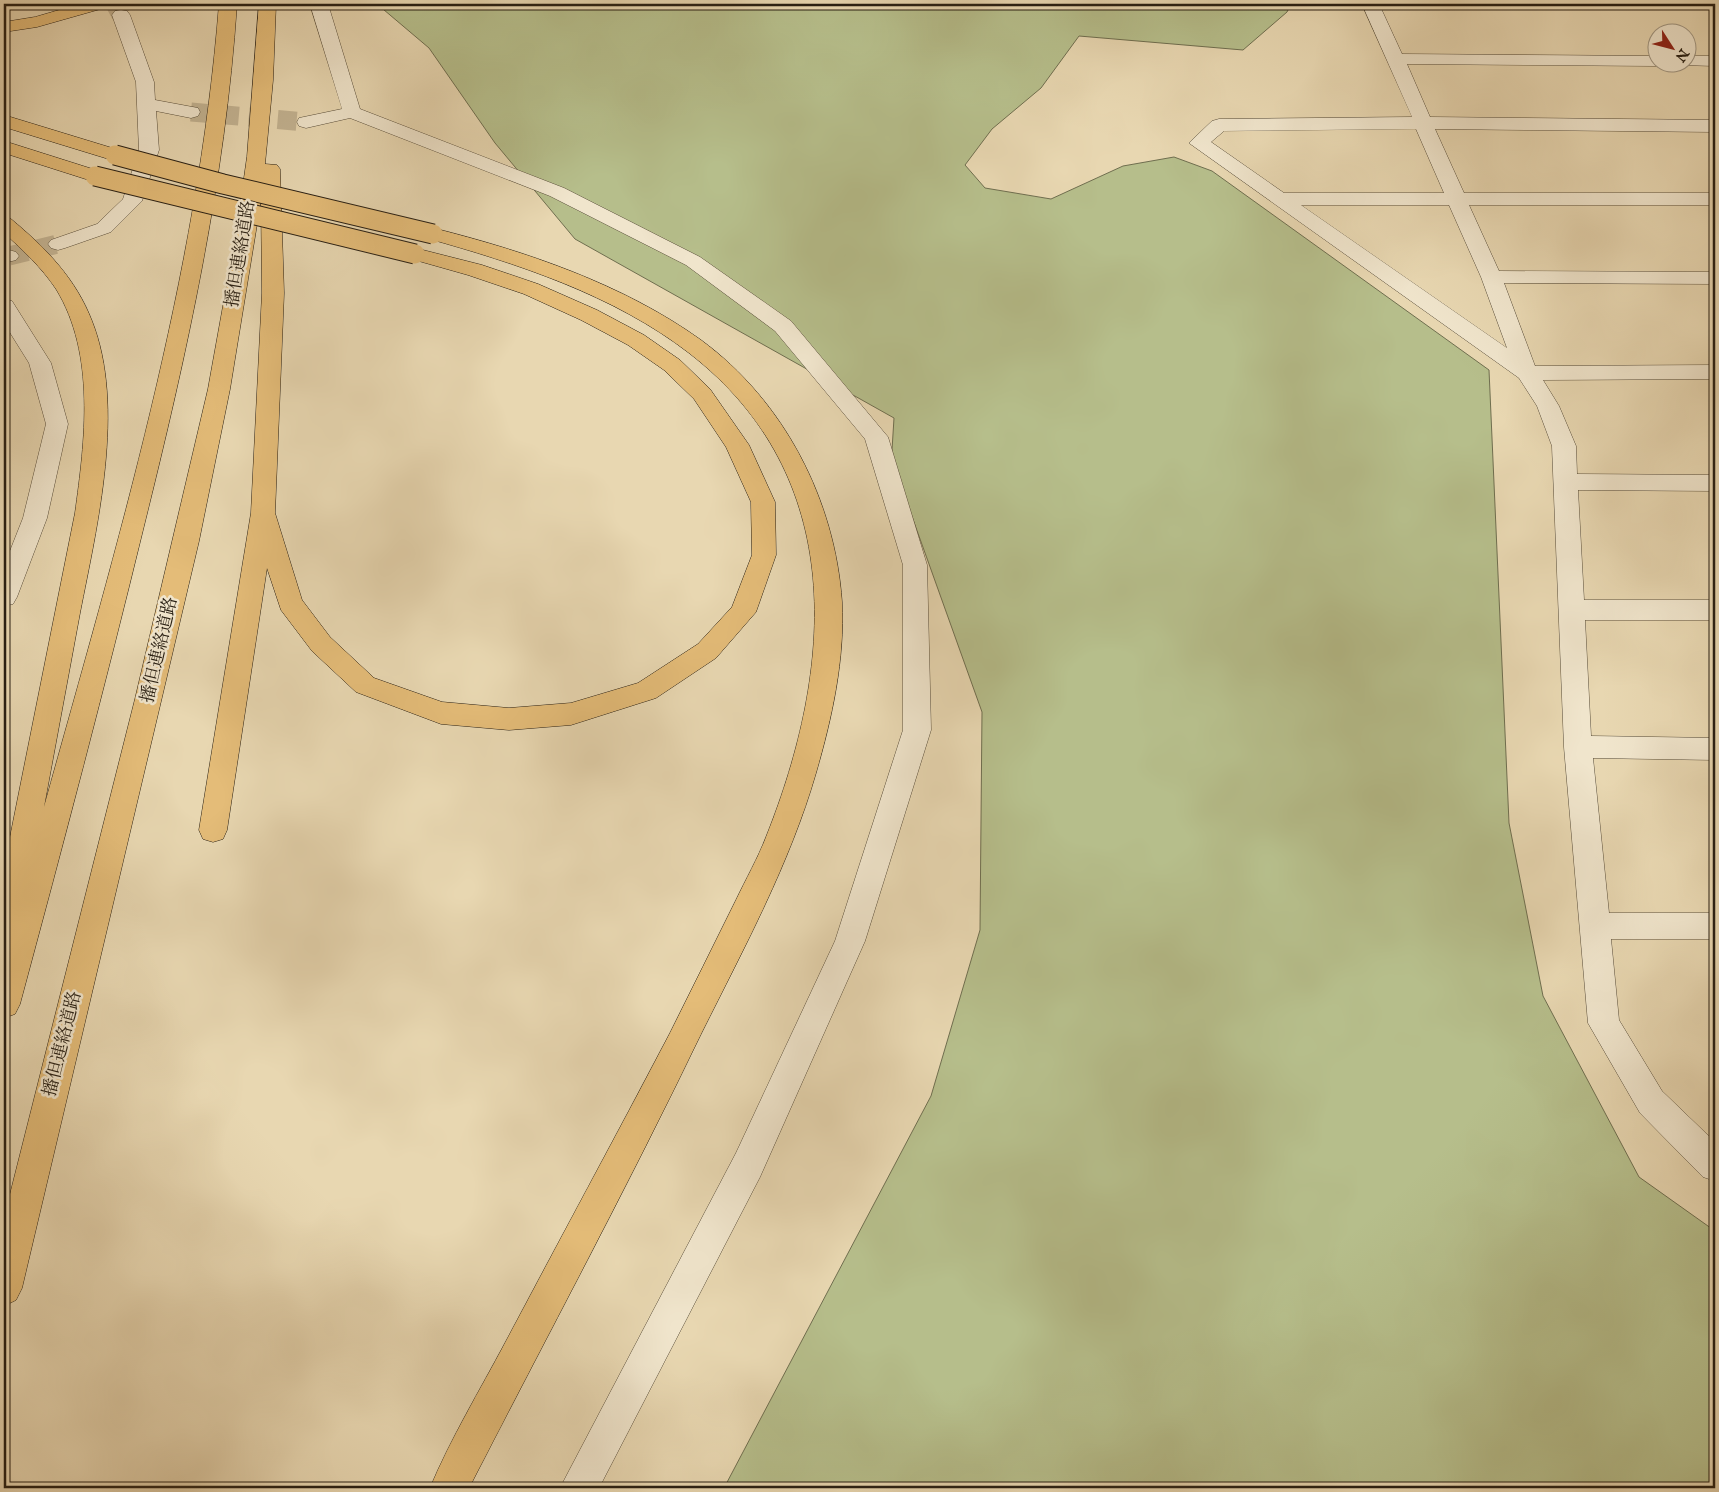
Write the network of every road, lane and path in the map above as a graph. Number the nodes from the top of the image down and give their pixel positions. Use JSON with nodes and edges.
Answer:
{"nodes":[{"id":1,"x":98,"y":4,"type":"edge"},
{"id":2,"x":228,"y":4,"type":"edge"},
{"id":3,"x":267,"y":4,"type":"edge"},
{"id":4,"x":319,"y":4,"type":"edge"},
{"id":5,"x":1371,"y":4,"type":"edge"},
{"id":6,"x":121,"y":15,"type":"tunnel mouth"},
{"id":7,"x":4,"y":27,"type":"edge"},
{"id":8,"x":266,"y":38,"type":"junction"},
{"id":9,"x":1396,"y":59,"type":"junction"},
{"id":10,"x":1646,"y":61,"type":"edge"},
{"id":11,"x":1696,"y":61,"type":"edge"},
{"id":12,"x":1715,"y":61,"type":"edge"},
{"id":13,"x":146,"y":104,"type":"junction"},
{"id":14,"x":191,"y":112,"type":"tunnel mouth"},
{"id":15,"x":352,"y":112,"type":"junction"},
{"id":16,"x":4,"y":121,"type":"edge"},
{"id":17,"x":306,"y":122,"type":"tunnel mouth"},
{"id":18,"x":1423,"y":123,"type":"junction"},
{"id":19,"x":1715,"y":126,"type":"edge"},
{"id":20,"x":4,"y":147,"type":"edge"},
{"id":21,"x":1281,"y":199,"type":"junction"},
{"id":22,"x":1457,"y":199,"type":"junction"},
{"id":23,"x":1715,"y":199,"type":"edge"},
{"id":24,"x":4,"y":223,"type":"edge"},
{"id":25,"x":58,"y":244,"type":"tunnel mouth"},
{"id":26,"x":424,"y":244,"type":"junction"},
{"id":27,"x":1491,"y":277,"type":"junction"},
{"id":28,"x":1715,"y":278,"type":"edge"},
{"id":29,"x":4,"y":306,"type":"edge"},
{"id":30,"x":1715,"y":372,"type":"edge"},
{"id":31,"x":1527,"y":373,"type":"junction"},
{"id":32,"x":1566,"y":482,"type":"junction"},
{"id":33,"x":1715,"y":483,"type":"edge"},
{"id":34,"x":263,"y":513,"type":"junction"},
{"id":35,"x":4,"y":597,"type":"edge"},
{"id":36,"x":1572,"y":610,"type":"junction"},
{"id":37,"x":1715,"y":610,"type":"edge"},
{"id":38,"x":1578,"y":747,"type":"junction"},
{"id":39,"x":1715,"y":749,"type":"edge"},
{"id":40,"x":213,"y":830,"type":"dead end"},
{"id":41,"x":1594,"y":926,"type":"junction"},
{"id":42,"x":1715,"y":926,"type":"edge"},
{"id":43,"x":4,"y":941,"type":"edge"},
{"id":44,"x":4,"y":1004,"type":"edge"},
{"id":45,"x":1715,"y":1165,"type":"edge"},
{"id":46,"x":4,"y":1288,"type":"edge"},
{"id":47,"x":449,"y":1488,"type":"edge"},
{"id":48,"x":579,"y":1488,"type":"edge"}],
"edges":[{"from":1,"to":7,"type":"highway"},
{"from":2,"to":44,"type":"highway"},
{"from":3,"to":8,"type":"highway","name":"播但連絡道路"},
{"from":4,"to":15,"type":"street"},
{"from":5,"to":9,"type":"street"},
{"from":6,"to":13,"type":"street"},
{"from":8,"to":34,"type":"highway"},
{"from":8,"to":46,"type":"highway","name":"播但連絡道路"},
{"from":9,"to":10,"type":"street"},
{"from":9,"to":18,"type":"street"},
{"from":11,"to":12,"type":"street"},
{"from":13,"to":14,"type":"street"},
{"from":13,"to":25,"type":"street"},
{"from":15,"to":17,"type":"street"},
{"from":15,"to":48,"type":"street"},
{"from":16,"to":26,"type":"highway","bridge":true},
{"from":18,"to":19,"type":"street"},
{"from":18,"to":21,"type":"street"},
{"from":18,"to":22,"type":"street"},
{"from":20,"to":26,"type":"highway","bridge":true},
{"from":21,"to":22,"type":"street"},
{"from":21,"to":31,"type":"street"},
{"from":22,"to":23,"type":"street"},
{"from":22,"to":27,"type":"street"},
{"from":24,"to":43,"type":"highway"},
{"from":26,"to":34,"type":"highway"},
{"from":26,"to":47,"type":"highway"},
{"from":27,"to":28,"type":"street"},
{"from":27,"to":31,"type":"street"},
{"from":29,"to":35,"type":"street"},
{"from":30,"to":31,"type":"street"},
{"from":31,"to":32,"type":"street"},
{"from":32,"to":33,"type":"street"},
{"from":32,"to":36,"type":"street"},
{"from":34,"to":40,"type":"highway"},
{"from":36,"to":37,"type":"street"},
{"from":36,"to":38,"type":"street"},
{"from":38,"to":39,"type":"street"},
{"from":38,"to":41,"type":"street"},
{"from":41,"to":42,"type":"street"},
{"from":41,"to":45,"type":"street"}]}
